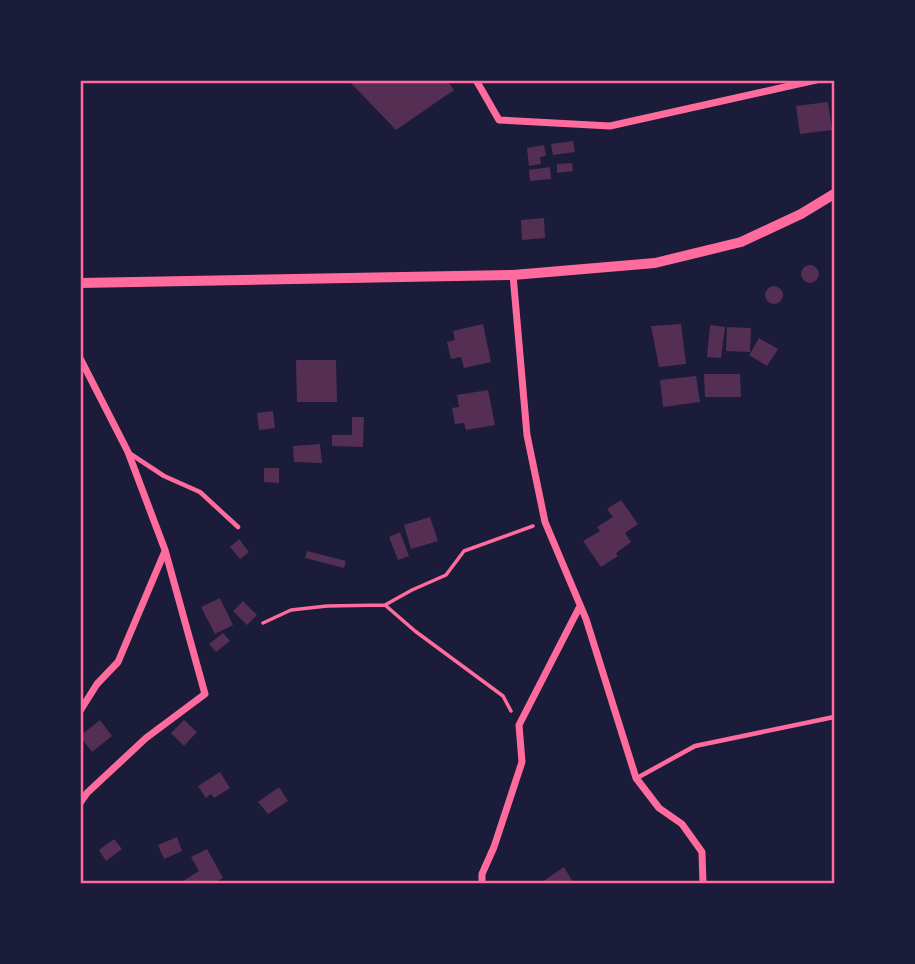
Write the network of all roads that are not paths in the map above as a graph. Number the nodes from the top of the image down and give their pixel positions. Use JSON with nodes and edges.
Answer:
{"nodes":[{"id":1,"x":476,"y":80,"type":"edge"},
{"id":2,"x":816,"y":80,"type":"edge"},
{"id":3,"x":835,"y":194,"type":"edge"},
{"id":4,"x":513,"y":275,"type":"junction"},
{"id":5,"x":80,"y":283,"type":"edge"},
{"id":6,"x":80,"y":358,"type":"edge"},
{"id":7,"x":128,"y":452,"type":"junction"},
{"id":8,"x":238,"y":527,"type":"dead end"},
{"id":9,"x":165,"y":550,"type":"junction"},
{"id":10,"x":580,"y":606,"type":"junction"},
{"id":11,"x":80,"y":712,"type":"edge"},
{"id":12,"x":835,"y":717,"type":"edge"},
{"id":13,"x":636,"y":778,"type":"junction"},
{"id":14,"x":80,"y":803,"type":"edge"},
{"id":15,"x":482,"y":884,"type":"edge"},
{"id":16,"x":703,"y":884,"type":"edge"}],
"edges":[{"from":1,"to":2,"type":"street"},
{"from":3,"to":4,"type":"street"},
{"from":4,"to":5,"type":"street"},
{"from":4,"to":10,"type":"street"},
{"from":6,"to":7,"type":"street"},
{"from":7,"to":8,"type":"lane"},
{"from":7,"to":9,"type":"street"},
{"from":9,"to":11,"type":"street"},
{"from":9,"to":14,"type":"street"},
{"from":10,"to":13,"type":"street"},
{"from":10,"to":15,"type":"street"},
{"from":12,"to":13,"type":"lane"},
{"from":13,"to":16,"type":"street"}]}
